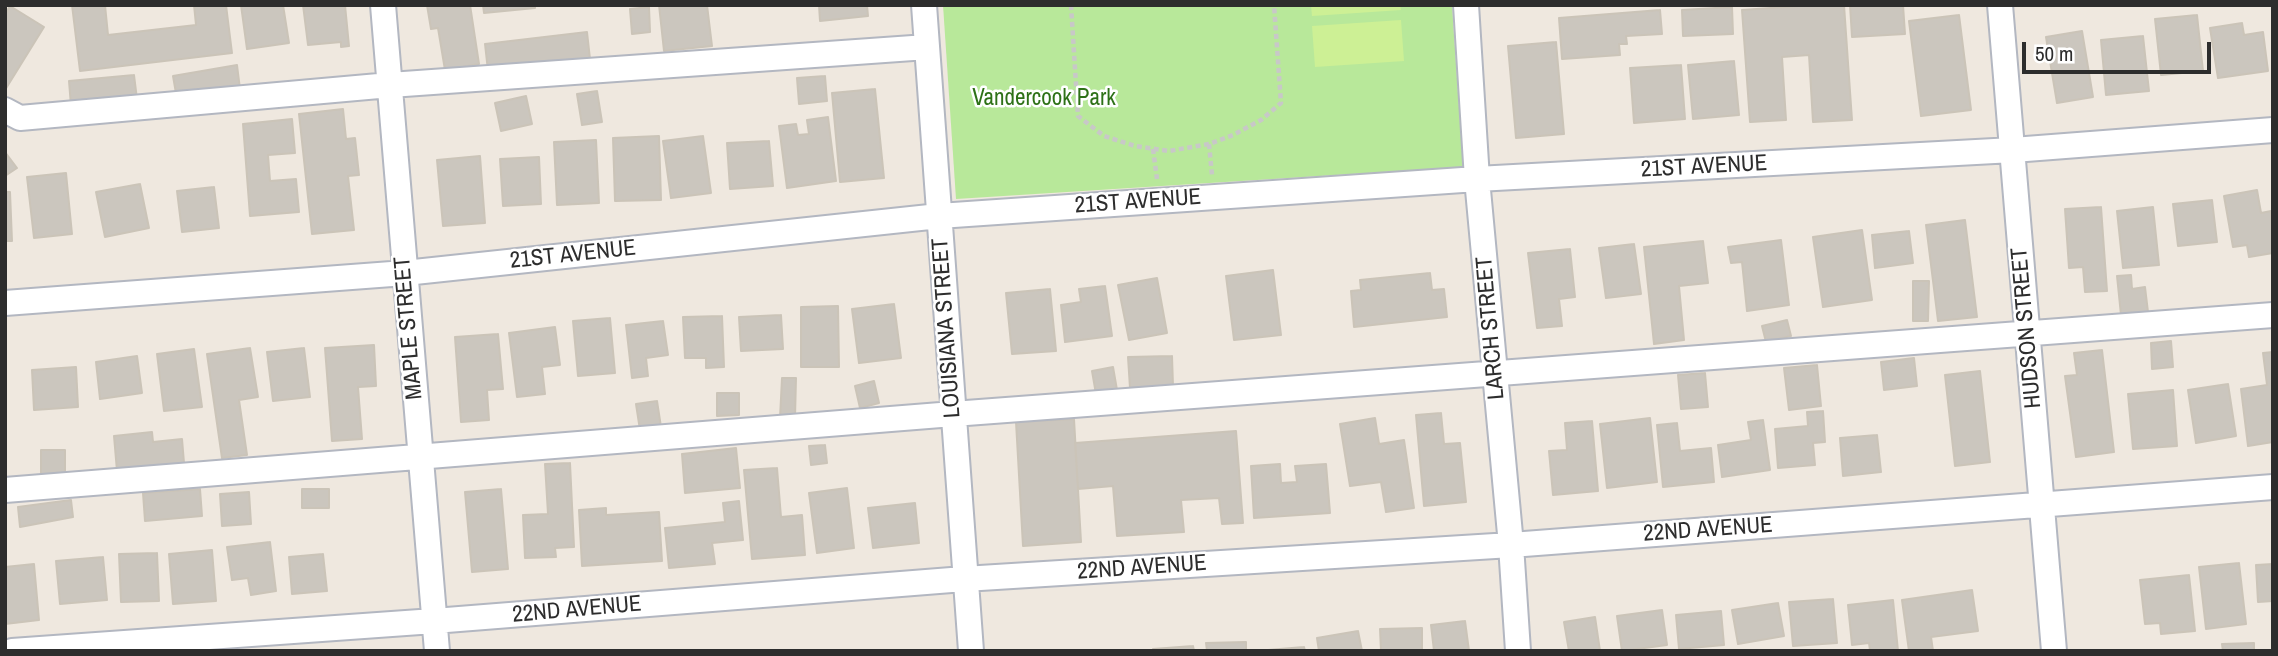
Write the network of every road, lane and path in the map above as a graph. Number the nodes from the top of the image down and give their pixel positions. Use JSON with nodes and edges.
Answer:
{"nodes":[{"id":1,"x":383,"y":5,"type":"edge"},
{"id":2,"x":924,"y":5,"type":"edge"},
{"id":3,"x":1071,"y":5,"type":"edge"},
{"id":4,"x":1274,"y":5,"type":"edge"},
{"id":5,"x":1466,"y":5,"type":"edge"},
{"id":6,"x":2000,"y":5,"type":"edge"},
{"id":7,"x":927,"y":47,"type":"junction"},
{"id":8,"x":390,"y":85,"type":"junction"},
{"id":9,"x":5,"y":110,"type":"edge"},
{"id":10,"x":2273,"y":130,"type":"edge"},
{"id":11,"x":2013,"y":150,"type":"junction"},
{"id":12,"x":1477,"y":179,"type":"junction"},
{"id":13,"x":939,"y":216,"type":"junction"},
{"id":14,"x":405,"y":273,"type":"junction"},
{"id":15,"x":5,"y":303,"type":"edge"},
{"id":16,"x":2273,"y":315,"type":"edge"},
{"id":17,"x":2028,"y":332,"type":"junction"},
{"id":18,"x":1495,"y":373,"type":"junction"},
{"id":19,"x":953,"y":414,"type":"junction"},
{"id":20,"x":420,"y":457,"type":"junction"},
{"id":21,"x":2273,"y":487,"type":"edge"},
{"id":22,"x":5,"y":490,"type":"edge"},
{"id":23,"x":2042,"y":504,"type":"junction"},
{"id":24,"x":1511,"y":545,"type":"junction"},
{"id":25,"x":964,"y":579,"type":"junction"},
{"id":26,"x":433,"y":621,"type":"junction"},
{"id":27,"x":12,"y":651,"type":"edge"},
{"id":28,"x":438,"y":651,"type":"edge"},
{"id":29,"x":971,"y":651,"type":"edge"},
{"id":30,"x":1518,"y":651,"type":"edge"},
{"id":31,"x":2054,"y":651,"type":"edge"}],
"edges":[{"from":1,"to":8,"type":"street","name":"MAPLE STREET"},
{"from":2,"to":7,"type":"street","name":"LOUISIANA STREET"},
{"from":3,"to":4,"type":"path"},
{"from":5,"to":12,"type":"street","name":"LARCH STREET"},
{"from":6,"to":11,"type":"street","name":"HUDSON STREET"},
{"from":7,"to":8,"type":"street"},
{"from":7,"to":13,"type":"street","name":"LOUISIANA STREET"},
{"from":8,"to":9,"type":"street"},
{"from":8,"to":14,"type":"street","name":"MAPLE STREET"},
{"from":10,"to":11,"type":"street","name":"21ST AVENUE"},
{"from":11,"to":12,"type":"street","name":"21ST AVENUE"},
{"from":11,"to":17,"type":"street","name":"HUDSON STREET"},
{"from":12,"to":13,"type":"street","name":"21ST AVENUE"},
{"from":12,"to":18,"type":"street","name":"LARCH STREET"},
{"from":13,"to":14,"type":"street","name":"21ST AVENUE"},
{"from":13,"to":19,"type":"street","name":"LOUISIANA STREET"},
{"from":14,"to":15,"type":"street","name":"21ST AVENUE"},
{"from":14,"to":20,"type":"street","name":"MAPLE STREET"},
{"from":16,"to":17,"type":"street"},
{"from":17,"to":18,"type":"street"},
{"from":17,"to":23,"type":"street","name":"HUDSON STREET"},
{"from":18,"to":19,"type":"street"},
{"from":18,"to":24,"type":"street","name":"LARCH STREET"},
{"from":19,"to":20,"type":"street"},
{"from":19,"to":25,"type":"street","name":"LOUISIANA STREET"},
{"from":20,"to":22,"type":"street"},
{"from":20,"to":26,"type":"street","name":"MAPLE STREET"},
{"from":21,"to":23,"type":"street","name":"22ND AVENUE"},
{"from":23,"to":24,"type":"street","name":"22ND AVENUE"},
{"from":23,"to":31,"type":"street","name":"HUDSON STREET"},
{"from":24,"to":25,"type":"street","name":"22ND AVENUE"},
{"from":24,"to":30,"type":"street","name":"LARCH STREET"},
{"from":25,"to":26,"type":"street","name":"22ND AVENUE"},
{"from":25,"to":29,"type":"street","name":"LOUISIANA STREET"},
{"from":26,"to":27,"type":"street","name":"22ND AVENUE"},
{"from":26,"to":28,"type":"street","name":"MAPLE STREET"}]}
